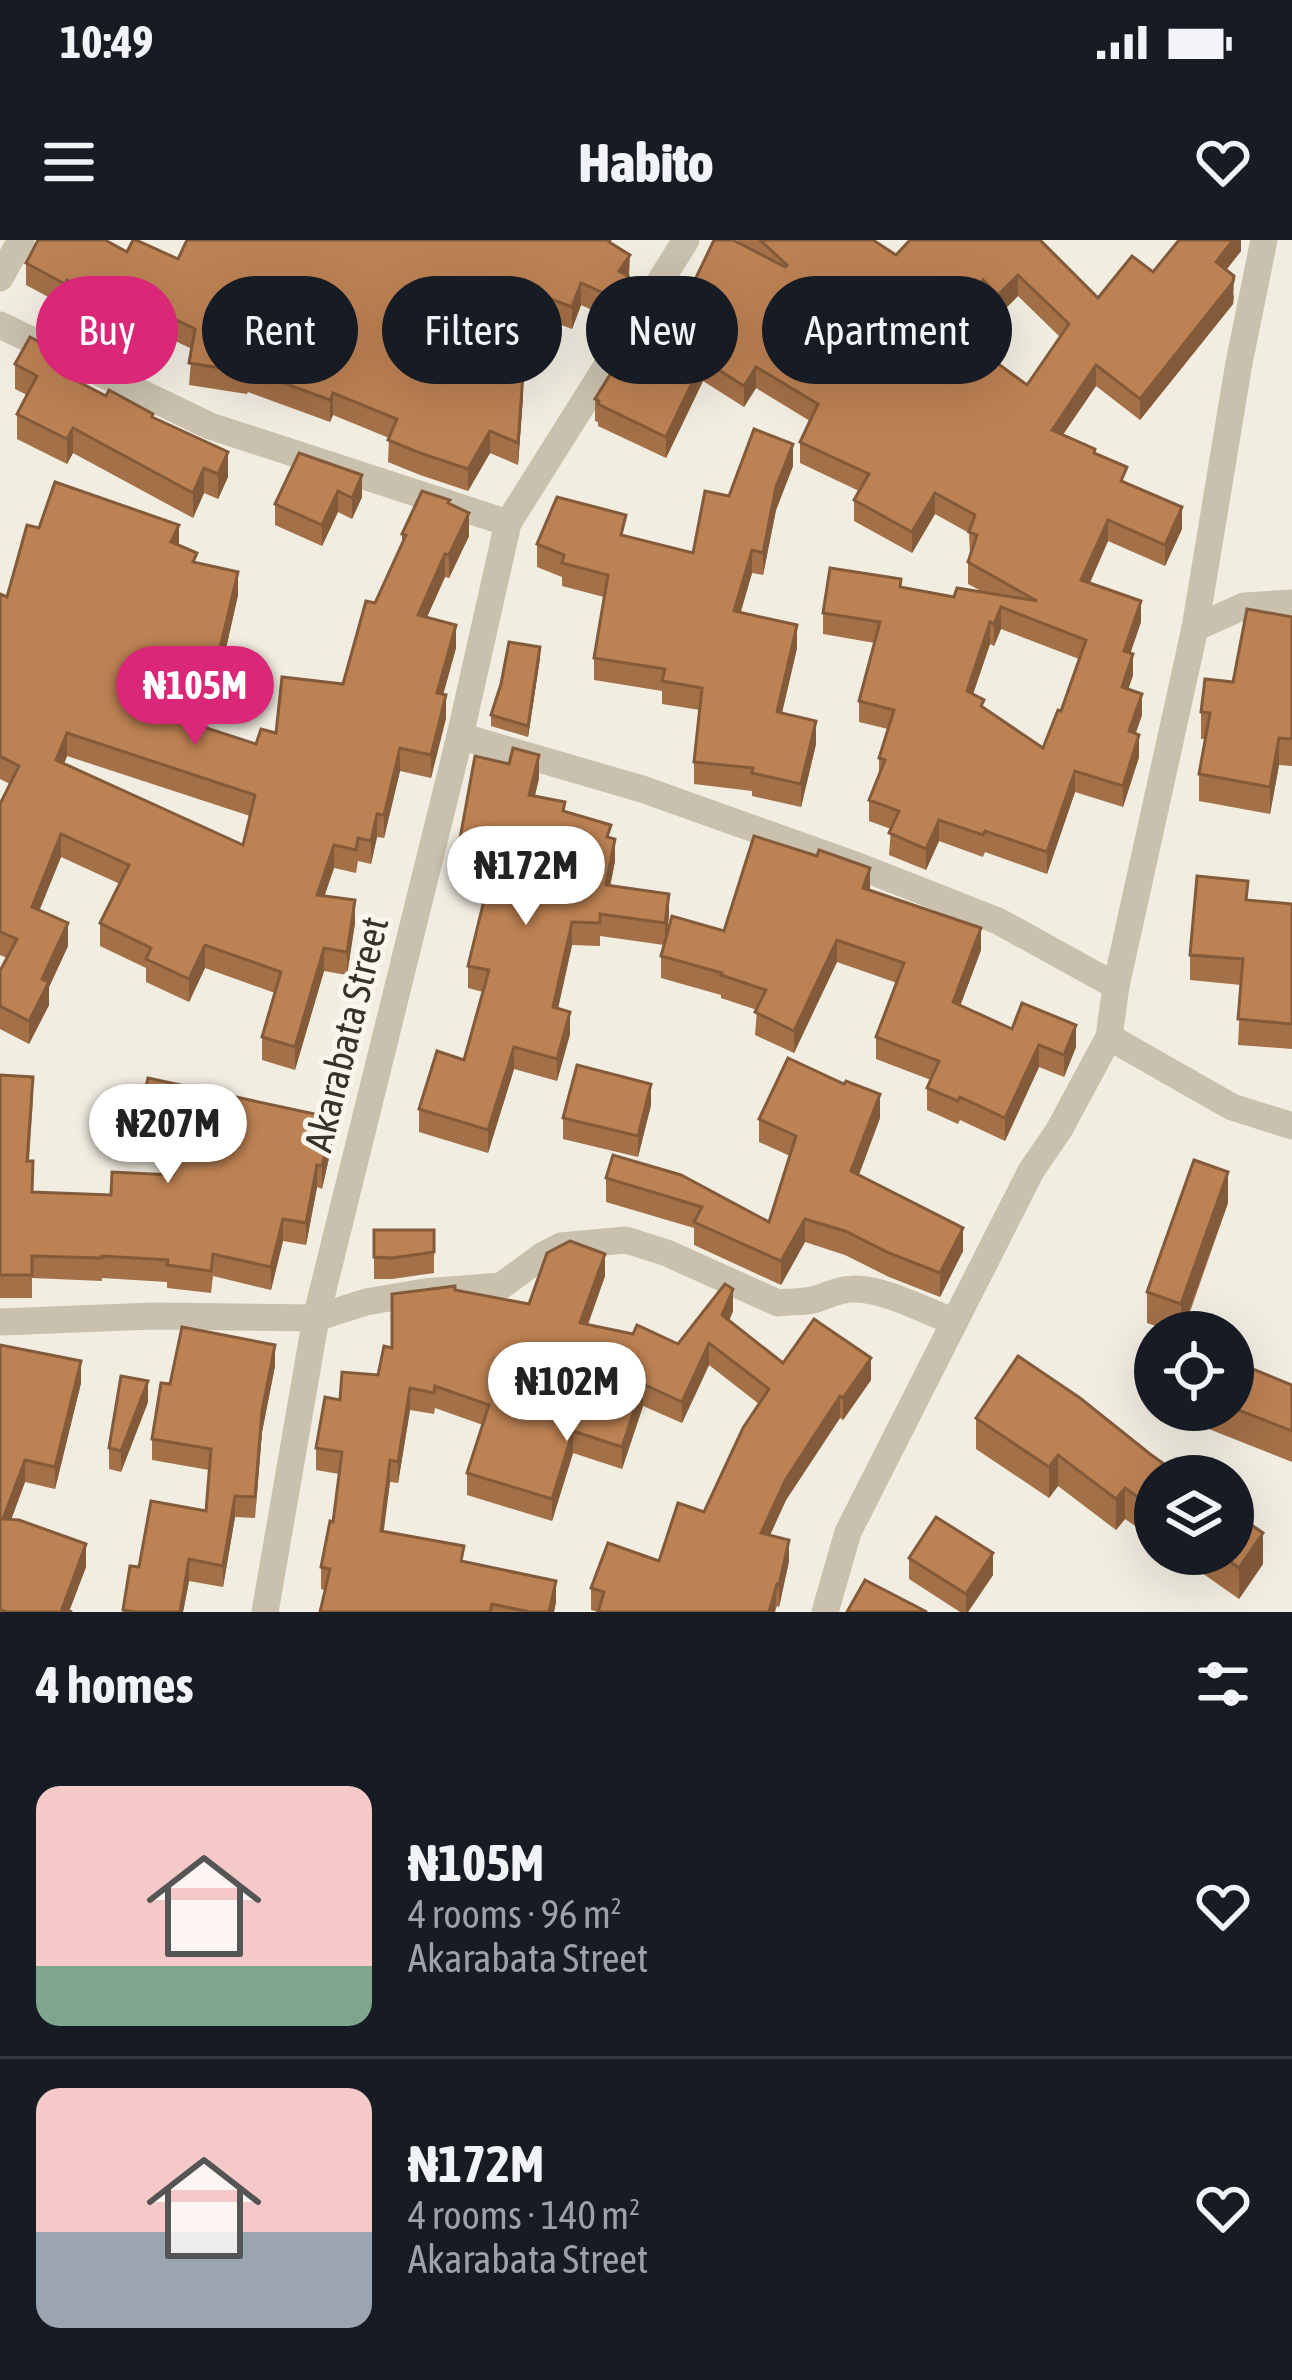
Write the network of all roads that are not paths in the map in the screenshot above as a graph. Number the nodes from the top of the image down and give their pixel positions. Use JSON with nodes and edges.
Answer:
{"nodes":[{"id":1,"x":21,"y":240,"type":"edge"},
{"id":2,"x":686,"y":240,"type":"edge"},
{"id":3,"x":1264,"y":240,"type":"edge"},
{"id":4,"x":0,"y":278,"type":"edge"},
{"id":5,"x":0,"y":325,"type":"edge"},
{"id":6,"x":508,"y":523,"type":"junction"},
{"id":7,"x":1292,"y":603,"type":"edge"},
{"id":8,"x":1195,"y":628,"type":"junction"},
{"id":9,"x":460,"y":736,"type":"junction"},
{"id":10,"x":1116,"y":986,"type":"junction"},
{"id":11,"x":1109,"y":1037,"type":"junction"},
{"id":12,"x":1292,"y":1126,"type":"edge"},
{"id":13,"x":316,"y":1318,"type":"junction"},
{"id":14,"x":0,"y":1322,"type":"edge"},
{"id":15,"x":954,"y":1322,"type":"junction"},
{"id":16,"x":265,"y":1612,"type":"edge"},
{"id":17,"x":825,"y":1612,"type":"edge"}],
"edges":[{"from":1,"to":4,"type":"street"},
{"from":2,"to":6,"type":"street","name":"Akarabata Street"},
{"from":3,"to":8,"type":"street"},
{"from":5,"to":6,"type":"street"},
{"from":6,"to":9,"type":"street","name":"Akarabata Street"},
{"from":7,"to":8,"type":"street"},
{"from":8,"to":10,"type":"street"},
{"from":9,"to":10,"type":"street"},
{"from":9,"to":13,"type":"street","name":"Akarabata Street"},
{"from":10,"to":11,"type":"street"},
{"from":11,"to":12,"type":"street"},
{"from":11,"to":15,"type":"street"},
{"from":13,"to":14,"type":"street"},
{"from":13,"to":15,"type":"street"},
{"from":13,"to":16,"type":"street","name":"Akarabata Street"},
{"from":15,"to":17,"type":"street"}]}
